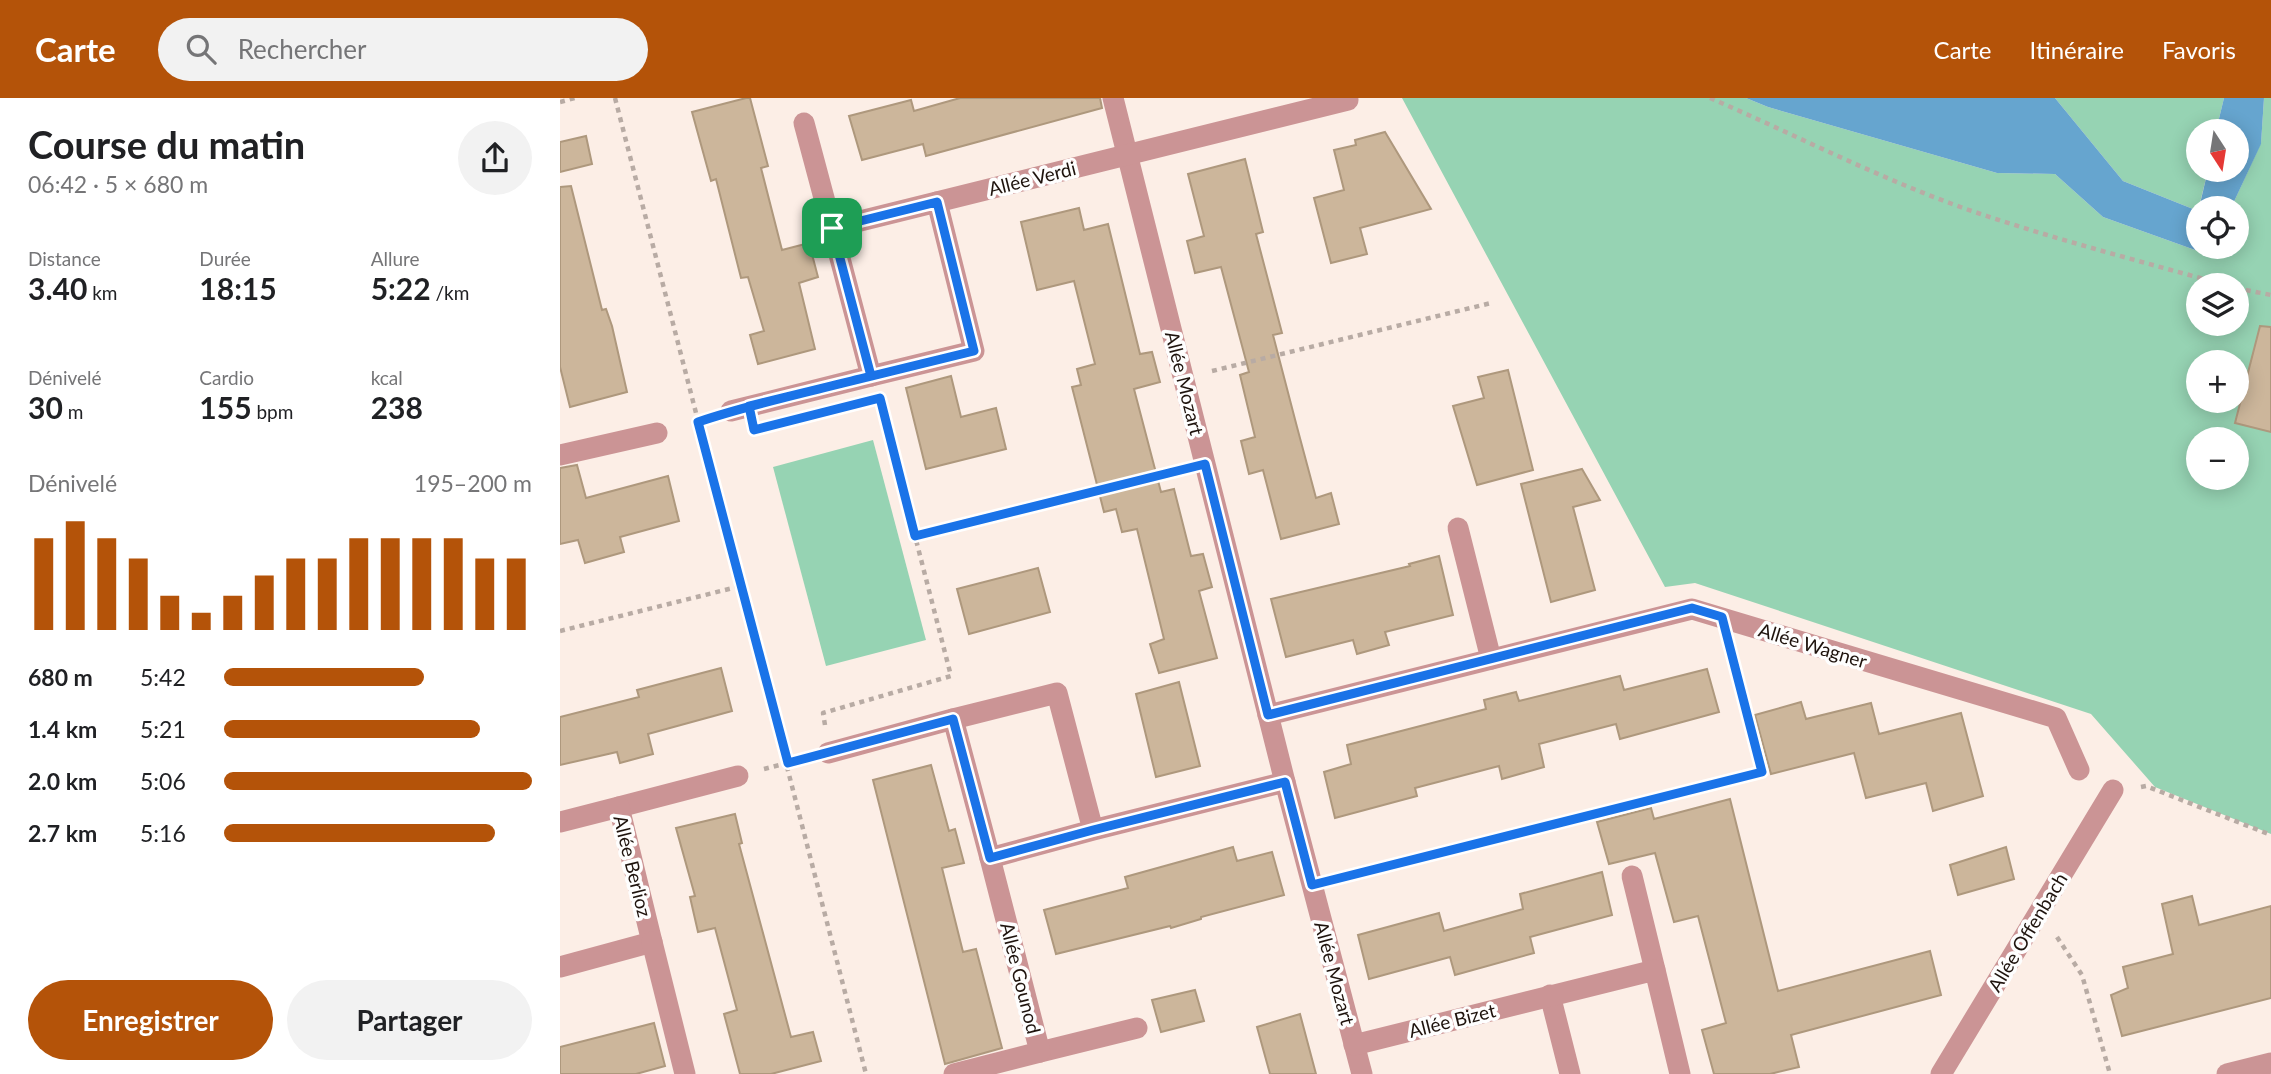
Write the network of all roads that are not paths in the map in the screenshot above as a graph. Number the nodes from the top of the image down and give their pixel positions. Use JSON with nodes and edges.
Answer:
{"nodes":[{"id":1,"x":1113,"y":98,"type":"edge"},
{"id":2,"x":1348,"y":100,"type":"dead end"},
{"id":3,"x":804,"y":123,"type":"dead end"},
{"id":4,"x":1127,"y":154,"type":"junction"},
{"id":5,"x":937,"y":202,"type":"junction"},
{"id":6,"x":832,"y":228,"type":"junction"},
{"id":7,"x":871,"y":376,"type":"junction"},
{"id":8,"x":731,"y":411,"type":"road end"},
{"id":9,"x":657,"y":433,"type":"dead end"},
{"id":10,"x":560,"y":455,"type":"edge"},
{"id":11,"x":1458,"y":528,"type":"dead end"},
{"id":12,"x":1491,"y":659,"type":"junction"},
{"id":13,"x":1268,"y":715,"type":"junction"},
{"id":14,"x":953,"y":719,"type":"junction"},
{"id":15,"x":828,"y":753,"type":"road end"},
{"id":16,"x":2079,"y":770,"type":"dead end"},
{"id":17,"x":738,"y":776,"type":"road end"},
{"id":18,"x":1285,"y":782,"type":"junction"},
{"id":19,"x":2113,"y":790,"type":"road end"},
{"id":20,"x":619,"y":807,"type":"junction"},
{"id":21,"x":560,"y":822,"type":"edge"},
{"id":22,"x":1093,"y":830,"type":"junction"},
{"id":23,"x":990,"y":858,"type":"junction"},
{"id":24,"x":1632,"y":876,"type":"dead end"},
{"id":25,"x":652,"y":942,"type":"junction"},
{"id":26,"x":560,"y":967,"type":"edge"},
{"id":27,"x":1655,"y":970,"type":"junction"},
{"id":28,"x":1550,"y":995,"type":"junction"},
{"id":29,"x":1137,"y":1028,"type":"dead end"},
{"id":30,"x":1354,"y":1045,"type":"junction"},
{"id":31,"x":1040,"y":1052,"type":"junction"},
{"id":32,"x":2271,"y":1063,"type":"edge"},
{"id":33,"x":685,"y":1074,"type":"edge"},
{"id":34,"x":954,"y":1074,"type":"edge"},
{"id":35,"x":1362,"y":1074,"type":"edge"},
{"id":36,"x":1570,"y":1074,"type":"edge"},
{"id":37,"x":1680,"y":1074,"type":"edge"},
{"id":38,"x":1941,"y":1074,"type":"edge"},
{"id":39,"x":2227,"y":1074,"type":"edge"}],
"edges":[{"from":1,"to":4,"type":"street","name":"Allée Mozart"},
{"from":2,"to":4,"type":"street","name":"Allée Verdi"},
{"from":3,"to":6,"type":"street"},
{"from":4,"to":5,"type":"street","name":"Allée Verdi"},
{"from":4,"to":13,"type":"street","name":"Allée Mozart"},
{"from":5,"to":6,"type":"street","name":"Allée Verdi"},
{"from":5,"to":7,"type":"street"},
{"from":6,"to":7,"type":"street"},
{"from":7,"to":8,"type":"street"},
{"from":9,"to":10,"type":"street"},
{"from":11,"to":12,"type":"street"},
{"from":12,"to":13,"type":"street","name":"Allée Wagner"},
{"from":12,"to":16,"type":"street","name":"Allée Wagner"},
{"from":13,"to":18,"type":"street","name":"Allée Mozart"},
{"from":14,"to":15,"type":"street"},
{"from":14,"to":22,"type":"street"},
{"from":14,"to":23,"type":"street","name":"Allée Gounod"},
{"from":17,"to":20,"type":"street"},
{"from":18,"to":22,"type":"street"},
{"from":18,"to":30,"type":"street","name":"Allée Mozart"},
{"from":19,"to":38,"type":"street","name":"Allée Offenbach"},
{"from":20,"to":21,"type":"street","name":"Allée Berlioz"},
{"from":20,"to":25,"type":"street","name":"Allée Berlioz"},
{"from":22,"to":23,"type":"street"},
{"from":23,"to":31,"type":"street","name":"Allée Gounod"},
{"from":24,"to":27,"type":"street"},
{"from":25,"to":26,"type":"street","name":"Allée Berlioz"},
{"from":25,"to":33,"type":"street","name":"Allée Berlioz"},
{"from":27,"to":28,"type":"street","name":"Allée Bizet"},
{"from":27,"to":37,"type":"street"},
{"from":28,"to":30,"type":"street","name":"Allée Bizet"},
{"from":28,"to":36,"type":"street"},
{"from":29,"to":31,"type":"street"},
{"from":30,"to":35,"type":"street","name":"Allée Mozart"},
{"from":31,"to":34,"type":"street","name":"Allée Gounod"},
{"from":32,"to":39,"type":"street"}]}
